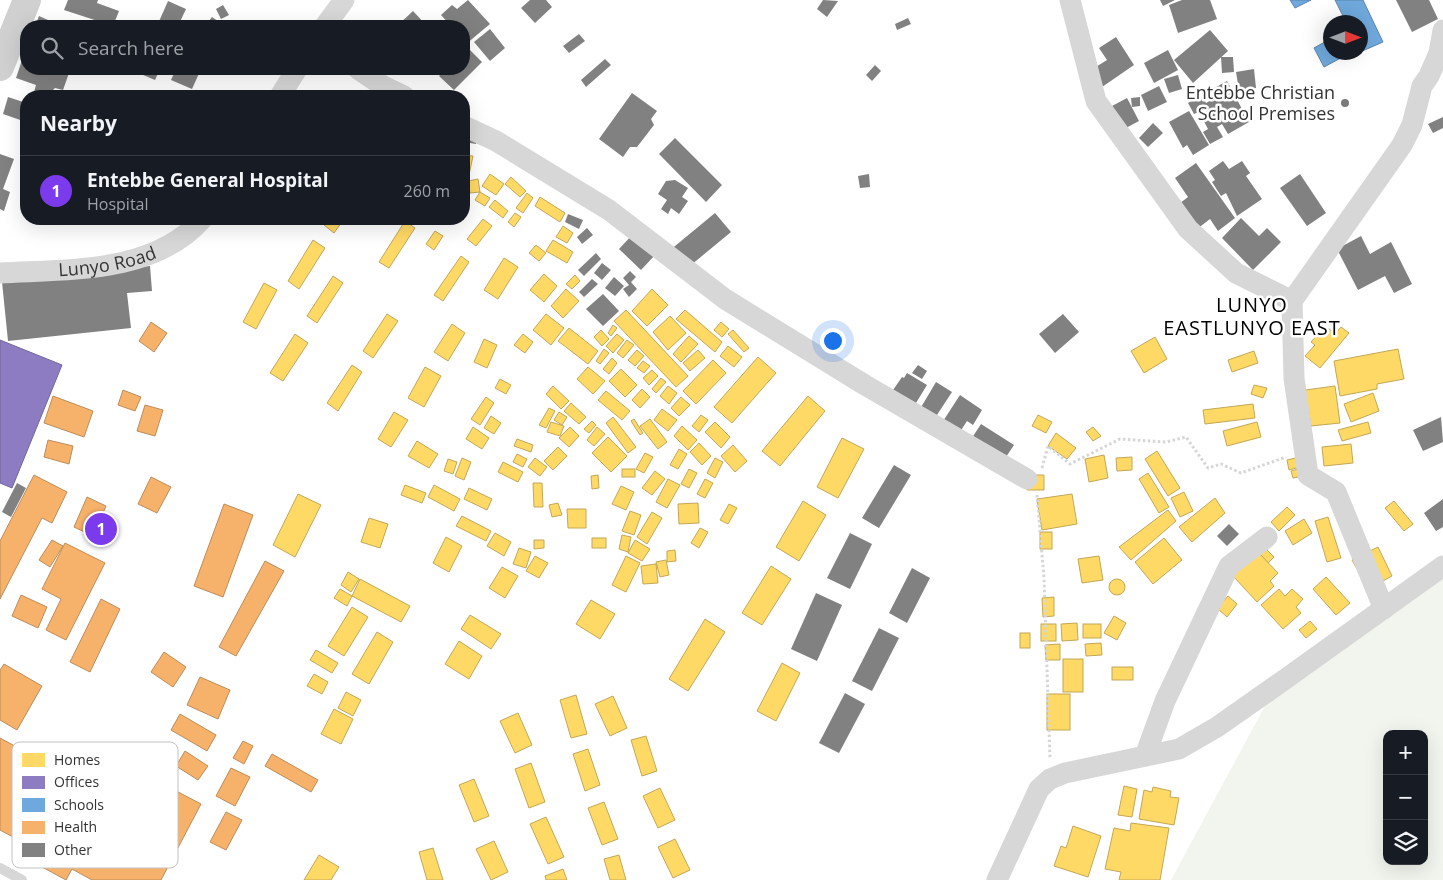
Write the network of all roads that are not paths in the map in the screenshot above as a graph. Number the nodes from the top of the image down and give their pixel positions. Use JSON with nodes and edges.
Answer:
{"nodes":[{"id":1,"x":27,"y":0,"type":"edge"},
{"id":2,"x":344,"y":0,"type":"edge"},
{"id":3,"x":1070,"y":0,"type":"edge"},
{"id":4,"x":329,"y":20,"type":"edge"},
{"id":5,"x":1443,"y":30,"type":"edge"},
{"id":6,"x":0,"y":67,"type":"edge"},
{"id":7,"x":294,"y":75,"type":"edge"},
{"id":8,"x":367,"y":75,"type":"edge"},
{"id":9,"x":284,"y":90,"type":"edge"},
{"id":10,"x":391,"y":90,"type":"edge"},
{"id":11,"x":470,"y":129,"type":"edge"},
{"id":12,"x":196,"y":225,"type":"edge"},
{"id":13,"x":0,"y":273,"type":"edge"},
{"id":14,"x":1292,"y":301,"type":"junction"},
{"id":15,"x":1034,"y":482,"type":"road end"},
{"id":16,"x":1267,"y":537,"type":"dead end"},
{"id":17,"x":1443,"y":566,"type":"edge"},
{"id":18,"x":1384,"y":609,"type":"junction"},
{"id":19,"x":1144,"y":756,"type":"junction"},
{"id":20,"x":0,"y":868,"type":"edge"},
{"id":21,"x":22,"y":880,"type":"edge"},
{"id":22,"x":997,"y":880,"type":"edge"}],
"edges":[{"from":1,"to":6,"type":"street"},
{"from":2,"to":4,"type":"street"},
{"from":3,"to":14,"type":"street"},
{"from":5,"to":14,"type":"street"},
{"from":7,"to":9,"type":"street"},
{"from":8,"to":10,"type":"street"},
{"from":11,"to":15,"type":"street"},
{"from":12,"to":13,"type":"street","name":"Lunyo Road"},
{"from":14,"to":18,"type":"street"},
{"from":16,"to":19,"type":"street"},
{"from":17,"to":18,"type":"street"},
{"from":18,"to":19,"type":"street"},
{"from":19,"to":22,"type":"street"},
{"from":20,"to":21,"type":"lane"}]}
